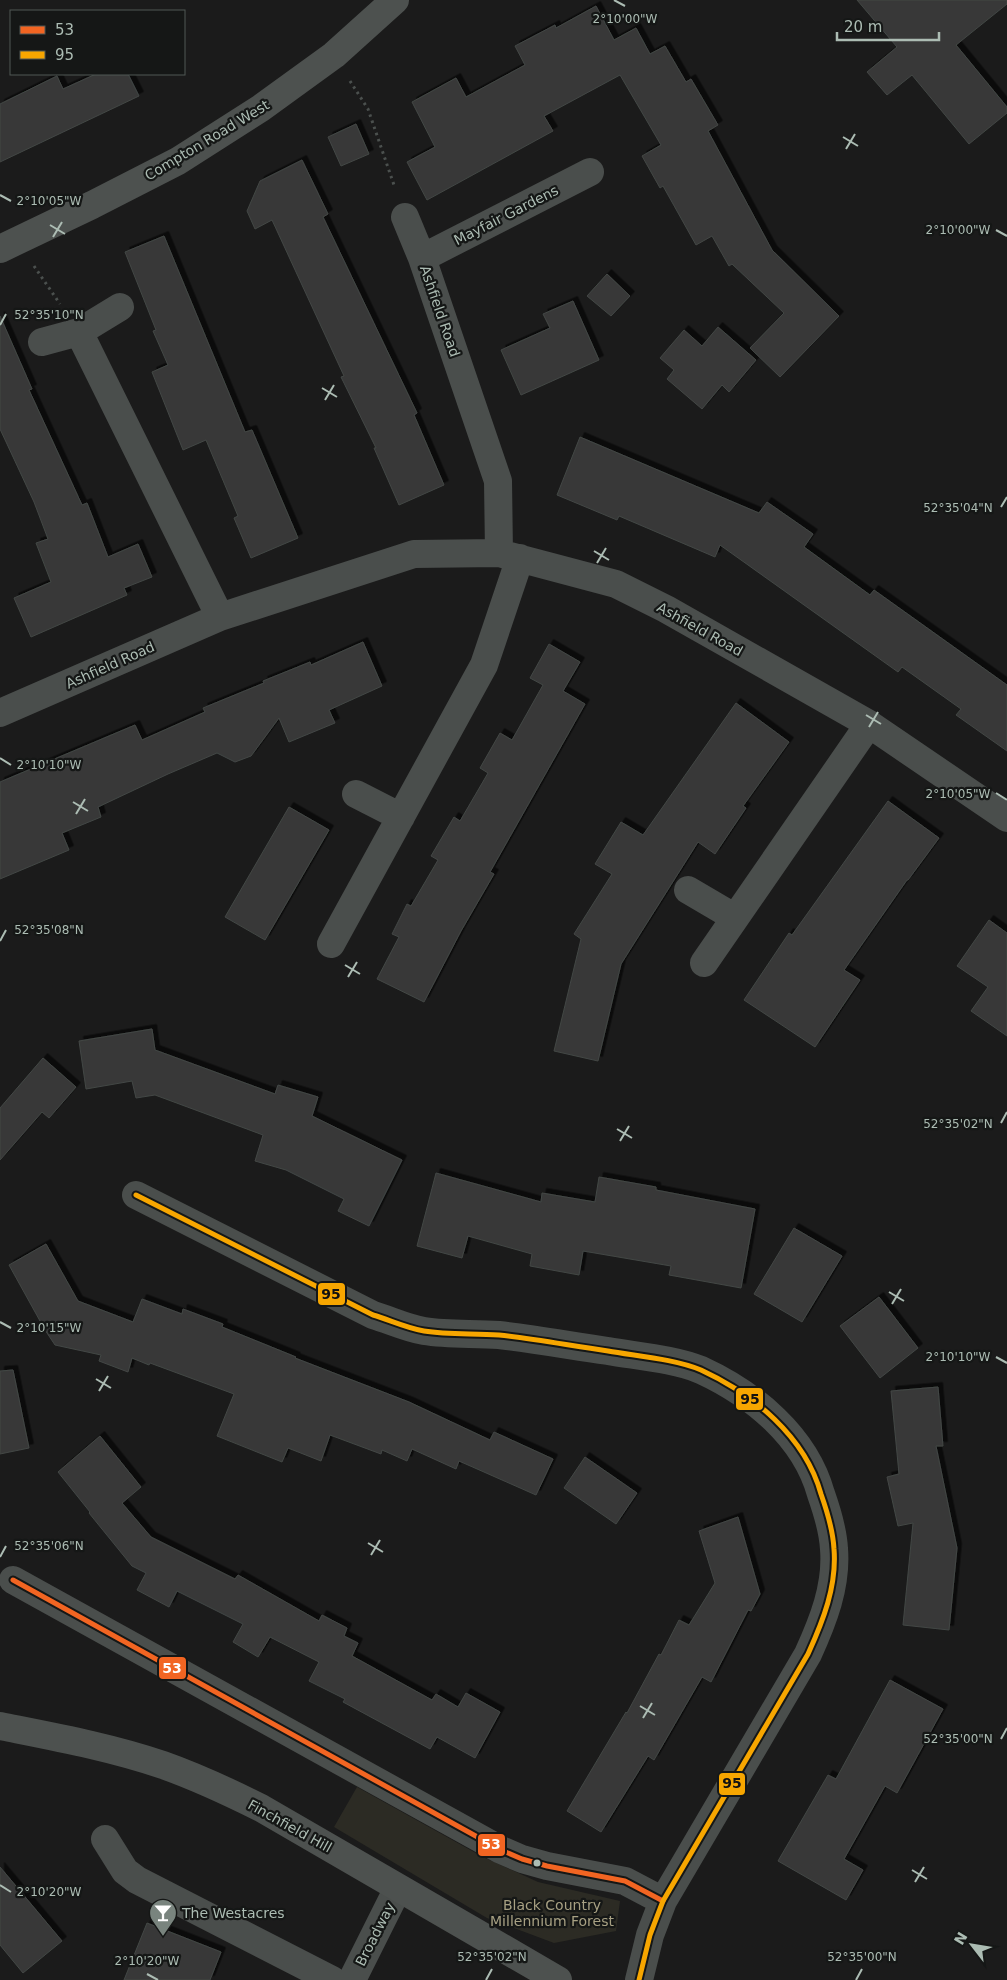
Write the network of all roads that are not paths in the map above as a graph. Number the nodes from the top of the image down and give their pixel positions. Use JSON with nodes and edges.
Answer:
{"nodes":[{"id":1,"x":395,"y":0,"type":"edge"},
{"id":2,"x":590,"y":172,"type":"dead end"},
{"id":3,"x":404,"y":217,"type":"road end"},
{"id":4,"x":8,"y":245,"type":"edge"},
{"id":5,"x":422,"y":258,"type":"junction"},
{"id":6,"x":120,"y":307,"type":"dead end"},
{"id":7,"x":79,"y":332,"type":"junction"},
{"id":8,"x":42,"y":342,"type":"dead end"},
{"id":9,"x":510,"y":556,"type":"junction"},
{"id":10,"x":220,"y":617,"type":"junction"},
{"id":11,"x":0,"y":713,"type":"edge"},
{"id":12,"x":869,"y":724,"type":"junction"},
{"id":13,"x":356,"y":794,"type":"dead end"},
{"id":14,"x":401,"y":817,"type":"junction"},
{"id":15,"x":1007,"y":818,"type":"edge"},
{"id":16,"x":688,"y":890,"type":"dead end"},
{"id":17,"x":734,"y":917,"type":"junction"},
{"id":18,"x":331,"y":944,"type":"dead end"},
{"id":19,"x":704,"y":963,"type":"dead end"},
{"id":20,"x":136,"y":1195,"type":"dead end"},
{"id":21,"x":13,"y":1580,"type":"dead end"},
{"id":22,"x":0,"y":1726,"type":"edge"},
{"id":23,"x":105,"y":1839,"type":"dead end"},
{"id":24,"x":398,"y":1888,"type":"junction"},
{"id":25,"x":663,"y":1901,"type":"junction"},
{"id":26,"x":332,"y":1980,"type":"edge"},
{"id":27,"x":352,"y":1980,"type":"edge"},
{"id":28,"x":558,"y":1980,"type":"edge"},
{"id":29,"x":639,"y":1980,"type":"edge"}],
"edges":[{"from":1,"to":4,"type":"main road","name":"Compton Road West"},
{"from":2,"to":5,"type":"street","name":"Mayfair Gardens"},
{"from":3,"to":5,"type":"street","name":"Ashfield Road"},
{"from":5,"to":9,"type":"street","name":"Ashfield Road"},
{"from":6,"to":7,"type":"street"},
{"from":7,"to":8,"type":"street"},
{"from":7,"to":10,"type":"street"},
{"from":9,"to":10,"type":"street","name":"Ashfield Road"},
{"from":9,"to":12,"type":"street","name":"Ashfield Road"},
{"from":9,"to":14,"type":"street","name":"Ashfield Road"},
{"from":10,"to":11,"type":"street","name":"Ashfield Road"},
{"from":12,"to":15,"type":"street","name":"Ashfield Road"},
{"from":12,"to":17,"type":"street"},
{"from":13,"to":14,"type":"street"},
{"from":14,"to":18,"type":"street","name":"Ashfield Road"},
{"from":16,"to":17,"type":"street"},
{"from":17,"to":19,"type":"street"},
{"from":20,"to":25,"type":"street"},
{"from":21,"to":25,"type":"street"},
{"from":22,"to":24,"type":"main road","name":"Finchfield Hill"},
{"from":23,"to":26,"type":"street"},
{"from":24,"to":27,"type":"street","name":"Broadway"},
{"from":24,"to":28,"type":"main road","name":"Finchfield Hill"},
{"from":25,"to":29,"type":"street"}]}
